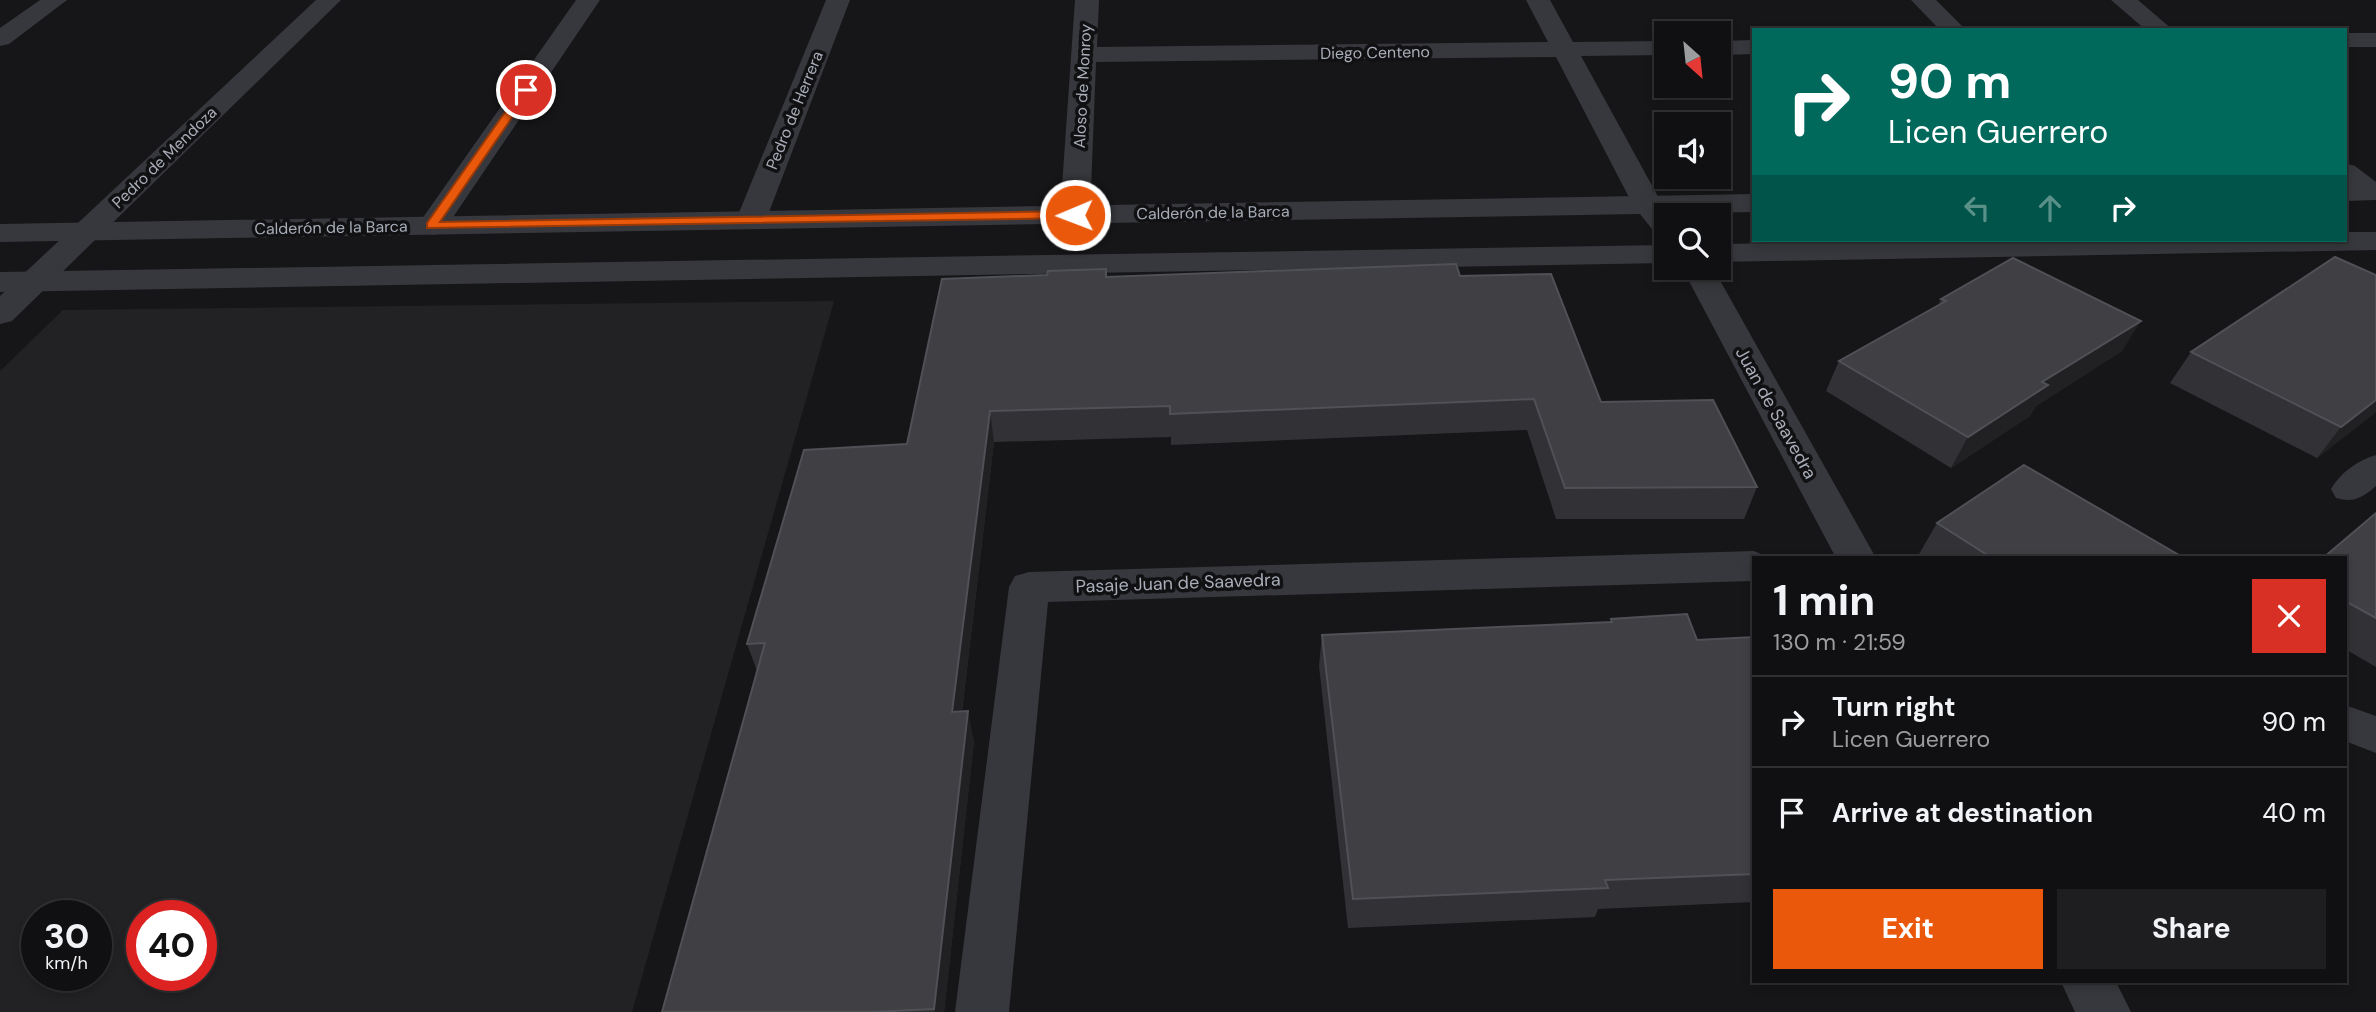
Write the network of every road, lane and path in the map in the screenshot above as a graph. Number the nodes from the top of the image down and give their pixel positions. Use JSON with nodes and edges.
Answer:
{"nodes":[{"id":1,"x":55,"y":0,"type":"edge"},
{"id":2,"x":329,"y":0,"type":"edge"},
{"id":3,"x":588,"y":0,"type":"edge"},
{"id":4,"x":838,"y":0,"type":"edge"},
{"id":5,"x":1087,"y":0,"type":"edge"},
{"id":6,"x":1538,"y":0,"type":"edge"},
{"id":7,"x":1923,"y":0,"type":"edge"},
{"id":8,"x":2123,"y":0,"type":"edge"},
{"id":9,"x":1952,"y":28,"type":"edge"},
{"id":10,"x":2158,"y":28,"type":"edge"},
{"id":11,"x":0,"y":39,"type":"edge"},
{"id":12,"x":2347,"y":40,"type":"edge"},
{"id":13,"x":2376,"y":40,"type":"edge"},
{"id":14,"x":1752,"y":47,"type":"edge"},
{"id":15,"x":1654,"y":48,"type":"edge"},
{"id":16,"x":1731,"y":48,"type":"edge"},
{"id":17,"x":1564,"y":50,"type":"junction"},
{"id":18,"x":1084,"y":55,"type":"junction"},
{"id":19,"x":2347,"y":174,"type":"edge"},
{"id":20,"x":2364,"y":192,"type":"edge"},
{"id":21,"x":1752,"y":203,"type":"edge"},
{"id":22,"x":1731,"y":206,"type":"edge"},
{"id":23,"x":1654,"y":211,"type":"edge"},
{"id":24,"x":1075,"y":215,"type":"junction"},
{"id":25,"x":1654,"y":216,"type":"edge"},
{"id":26,"x":751,"y":220,"type":"junction"},
{"id":27,"x":432,"y":226,"type":"junction"},
{"id":28,"x":86,"y":231,"type":"junction"},
{"id":29,"x":0,"y":233,"type":"edge"},
{"id":30,"x":2376,"y":241,"type":"edge"},
{"id":31,"x":2321,"y":242,"type":"edge"},
{"id":32,"x":2347,"y":242,"type":"edge"},
{"id":33,"x":1731,"y":253,"type":"edge"},
{"id":34,"x":1654,"y":254,"type":"edge"},
{"id":35,"x":1704,"y":280,"type":"edge"},
{"id":36,"x":0,"y":282,"type":"edge"},
{"id":37,"x":33,"y":282,"type":"junction"},
{"id":38,"x":0,"y":314,"type":"edge"},
{"id":39,"x":1855,"y":556,"type":"edge"},
{"id":40,"x":1752,"y":566,"type":"edge"},
{"id":41,"x":2347,"y":723,"type":"edge"},
{"id":42,"x":2376,"y":735,"type":"edge"},
{"id":43,"x":2088,"y":983,"type":"edge"},
{"id":44,"x":982,"y":1012,"type":"edge"},
{"id":45,"x":2104,"y":1012,"type":"edge"}],
"edges":[{"from":1,"to":11,"type":"street"},
{"from":2,"to":28,"type":"street","name":"Pedro de Mendoza"},
{"from":3,"to":27,"type":"street"},
{"from":4,"to":26,"type":"street","name":"Pedro de Herrera"},
{"from":5,"to":18,"type":"street","name":"Aloso de Monroy"},
{"from":6,"to":17,"type":"street"},
{"from":7,"to":9,"type":"street"},
{"from":8,"to":10,"type":"street"},
{"from":12,"to":13,"type":"street"},
{"from":14,"to":16,"type":"street"},
{"from":15,"to":17,"type":"street","name":"Diego Centeno"},
{"from":17,"to":18,"type":"street","name":"Diego Centeno"},
{"from":17,"to":23,"type":"street"},
{"from":18,"to":24,"type":"street","name":"Aloso de Monroy"},
{"from":19,"to":20,"type":"street"},
{"from":21,"to":22,"type":"street","name":"Calderón de la Barca"},
{"from":24,"to":25,"type":"street","name":"Calderón de la Barca"},
{"from":24,"to":26,"type":"street","name":"Calderón de la Barca"},
{"from":26,"to":27,"type":"street","name":"Calderón de la Barca"},
{"from":27,"to":28,"type":"street","name":"Calderón de la Barca"},
{"from":28,"to":29,"type":"street","name":"Calderón de la Barca"},
{"from":28,"to":37,"type":"street","name":"Pedro de Mendoza"},
{"from":30,"to":32,"type":"street"},
{"from":31,"to":33,"type":"street"},
{"from":34,"to":37,"type":"street"},
{"from":35,"to":39,"type":"street","name":"Juan de Saavedra"},
{"from":36,"to":37,"type":"street"},
{"from":37,"to":38,"type":"street","name":"Pedro de Mendoza"},
{"from":40,"to":44,"type":"street","name":"Pasaje Juan de Saavedra"},
{"from":41,"to":42,"type":"lane"},
{"from":43,"to":45,"type":"street"}]}
